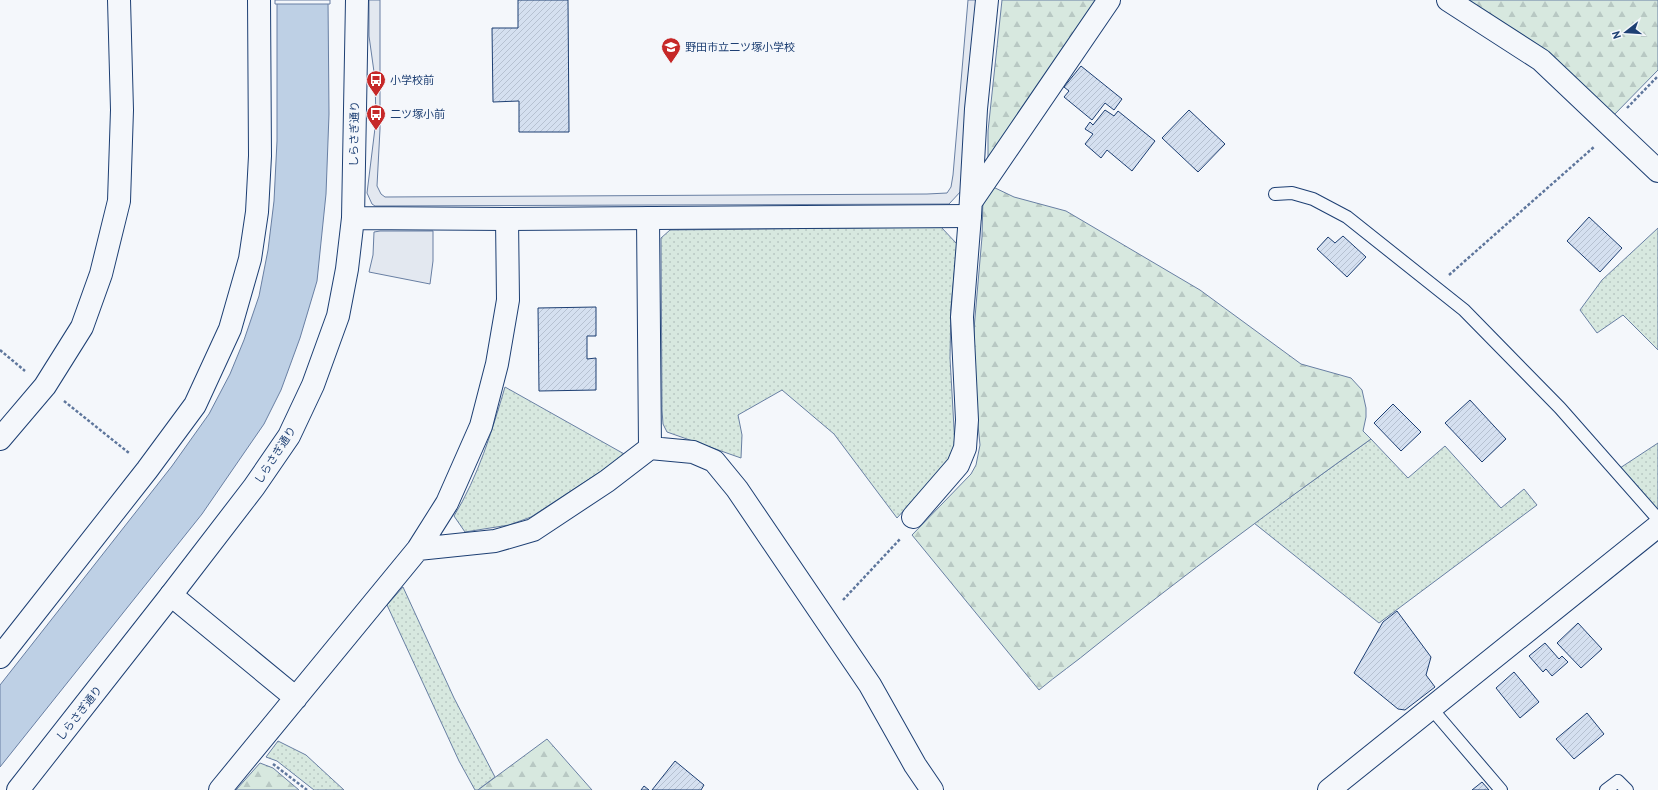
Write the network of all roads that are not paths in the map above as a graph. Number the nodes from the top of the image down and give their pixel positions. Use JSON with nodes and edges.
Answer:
{"nodes":[{"id":1,"x":119,"y":0,"type":"edge"},
{"id":2,"x":259,"y":0,"type":"edge"},
{"id":3,"x":357,"y":0,"type":"edge"},
{"id":4,"x":988,"y":0,"type":"edge"},
{"id":5,"x":1109,"y":0,"type":"edge"},
{"id":6,"x":1448,"y":0,"type":"edge"},
{"id":7,"x":1658,"y":171,"type":"edge"},
{"id":8,"x":1275,"y":194,"type":"dead end"},
{"id":9,"x":971,"y":209,"type":"junction"},
{"id":10,"x":352,"y":218,"type":"junction"},
{"id":11,"x":648,"y":218,"type":"junction"},
{"id":12,"x":507,"y":219,"type":"junction"},
{"id":13,"x":0,"y":439,"type":"edge"},
{"id":14,"x":650,"y":448,"type":"junction"},
{"id":15,"x":912,"y":517,"type":"road end"},
{"id":16,"x":1658,"y":519,"type":"edge"},
{"id":17,"x":1658,"y":526,"type":"edge"},
{"id":18,"x":418,"y":549,"type":"junction"},
{"id":19,"x":171,"y":595,"type":"junction"},
{"id":20,"x":3,"y":648,"type":"edge"},
{"id":21,"x":296,"y":698,"type":"junction"},
{"id":22,"x":1431,"y":708,"type":"junction"},
{"id":23,"x":18,"y":790,"type":"edge"},
{"id":24,"x":220,"y":790,"type":"edge"},
{"id":25,"x":932,"y":790,"type":"edge"},
{"id":26,"x":1329,"y":790,"type":"edge"},
{"id":27,"x":1501,"y":790,"type":"edge"},
{"id":28,"x":1606,"y":790,"type":"edge"},
{"id":29,"x":1627,"y":790,"type":"edge"}],
"edges":[{"from":1,"to":13,"type":"street"},
{"from":2,"to":20,"type":"street"},
{"from":3,"to":10,"type":"street","name":"しらさぎ通り"},
{"from":4,"to":9,"type":"street"},
{"from":5,"to":9,"type":"street"},
{"from":6,"to":7,"type":"street"},
{"from":8,"to":16,"type":"lane"},
{"from":9,"to":11,"type":"street"},
{"from":9,"to":15,"type":"street"},
{"from":10,"to":12,"type":"street"},
{"from":10,"to":19,"type":"street","name":"しらさぎ通り"},
{"from":11,"to":12,"type":"street"},
{"from":11,"to":14,"type":"street"},
{"from":12,"to":18,"type":"street"},
{"from":14,"to":18,"type":"street"},
{"from":14,"to":25,"type":"street"},
{"from":17,"to":22,"type":"street"},
{"from":18,"to":21,"type":"street"},
{"from":19,"to":21,"type":"street"},
{"from":19,"to":23,"type":"street","name":"しらさぎ通り"},
{"from":21,"to":24,"type":"street"},
{"from":22,"to":26,"type":"street"},
{"from":22,"to":27,"type":"lane"},
{"from":28,"to":29,"type":"lane"}]}
